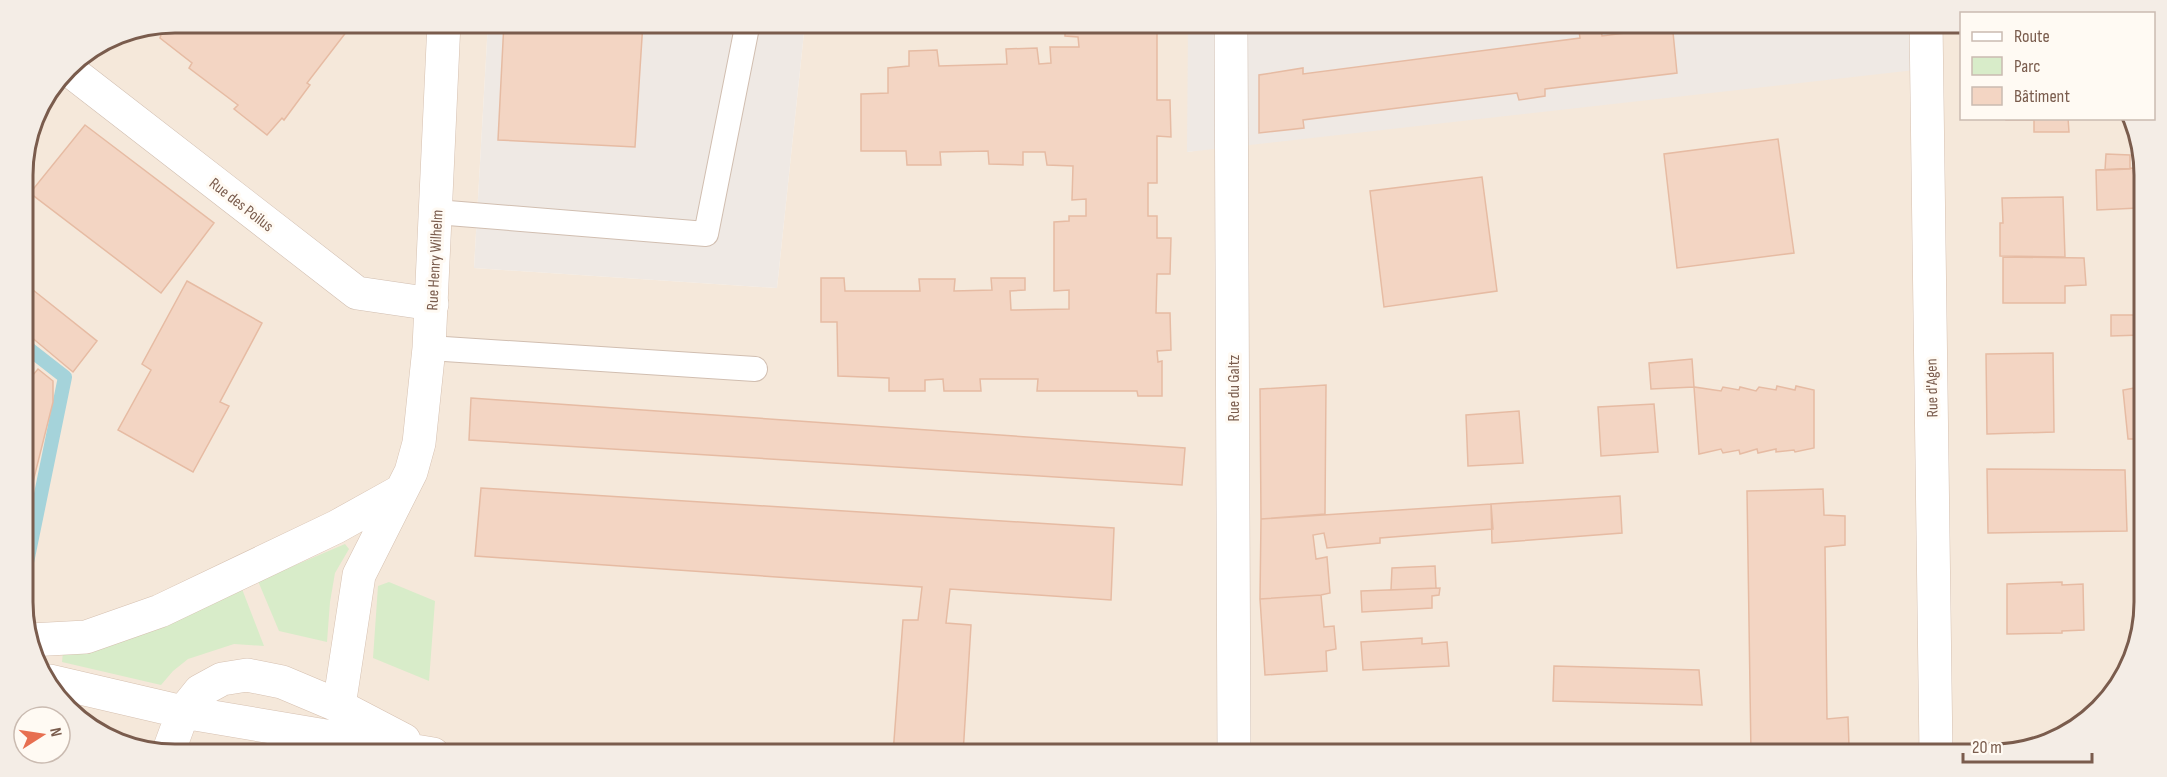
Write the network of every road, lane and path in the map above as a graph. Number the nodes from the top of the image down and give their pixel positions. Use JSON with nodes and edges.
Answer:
{"nodes":[{"id":1,"x":444,"y":33,"type":"edge"},
{"id":2,"x":746,"y":33,"type":"edge"},
{"id":3,"x":1231,"y":33,"type":"edge"},
{"id":4,"x":1926,"y":33,"type":"edge"},
{"id":5,"x":75,"y":74,"type":"edge"},
{"id":6,"x":436,"y":212,"type":"junction"},
{"id":7,"x":432,"y":304,"type":"junction"},
{"id":8,"x":429,"y":348,"type":"junction"},
{"id":9,"x":755,"y":369,"type":"dead end"},
{"id":10,"x":399,"y":492,"type":"junction"},
{"id":11,"x":39,"y":640,"type":"edge"},
{"id":12,"x":59,"y":683,"type":"edge"},
{"id":13,"x":339,"y":706,"type":"junction"},
{"id":14,"x":183,"y":712,"type":"junction"},
{"id":15,"x":171,"y":744,"type":"edge"},
{"id":16,"x":373,"y":744,"type":"edge"},
{"id":17,"x":413,"y":744,"type":"edge"},
{"id":18,"x":1234,"y":744,"type":"edge"},
{"id":19,"x":1936,"y":744,"type":"edge"}],
"edges":[{"from":1,"to":6,"type":"main road","name":"Rue Henry Wilhelm"},
{"from":2,"to":6,"type":"lane"},
{"from":3,"to":18,"type":"main road","name":"Rue du Galtz"},
{"from":4,"to":19,"type":"main road","name":"Rue d'Agen"},
{"from":5,"to":7,"type":"main road","name":"Rue des Poilus"},
{"from":6,"to":7,"type":"main road","name":"Rue Henry Wilhelm"},
{"from":7,"to":8,"type":"main road","name":"Rue Henry Wilhelm"},
{"from":8,"to":9,"type":"lane"},
{"from":8,"to":10,"type":"main road","name":"Rue Henry Wilhelm"},
{"from":10,"to":11,"type":"main road"},
{"from":10,"to":13,"type":"main road","name":"Rue Henry Wilhelm"},
{"from":12,"to":14,"type":"main road"},
{"from":13,"to":14,"type":"main road"},
{"from":13,"to":17,"type":"main road"},
{"from":14,"to":15,"type":"main road"},
{"from":14,"to":16,"type":"main road"}]}
